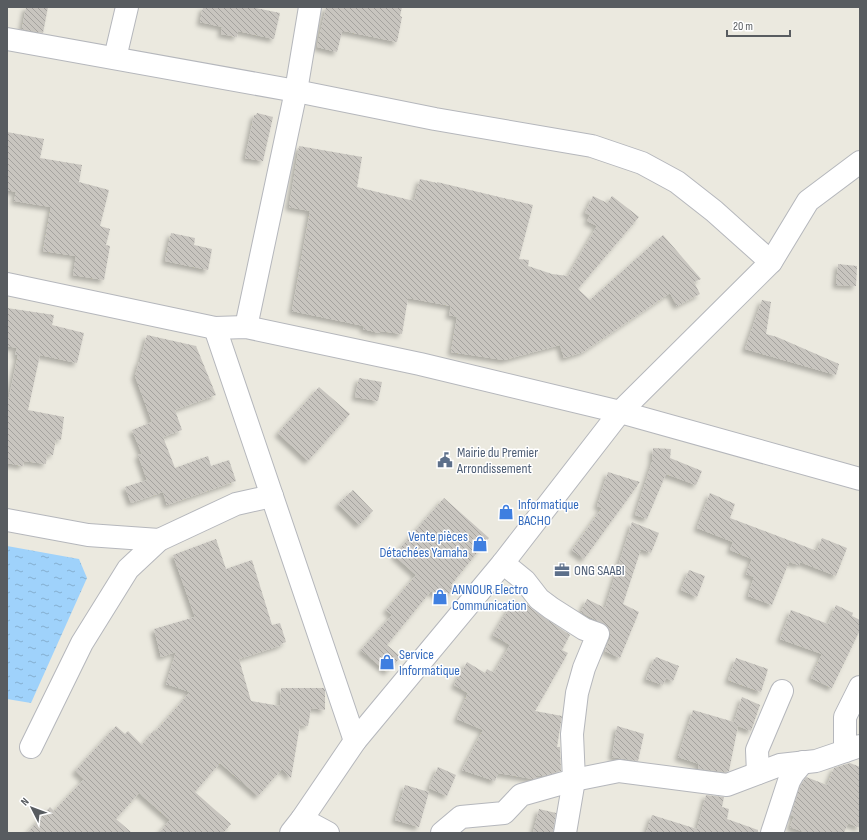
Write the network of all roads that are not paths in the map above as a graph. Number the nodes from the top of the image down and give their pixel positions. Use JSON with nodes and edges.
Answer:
{"nodes":[{"id":1,"x":127,"y":7,"type":"edge"},
{"id":2,"x":310,"y":7,"type":"edge"},
{"id":3,"x":7,"y":39,"type":"edge"},
{"id":4,"x":115,"y":58,"type":"junction"},
{"id":5,"x":296,"y":91,"type":"junction"},
{"id":6,"x":860,"y":162,"type":"edge"},
{"id":7,"x":771,"y":262,"type":"junction"},
{"id":8,"x":7,"y":284,"type":"edge"},
{"id":9,"x":246,"y":327,"type":"junction"},
{"id":10,"x":215,"y":328,"type":"junction"},
{"id":11,"x":620,"y":412,"type":"junction"},
{"id":12,"x":860,"y":479,"type":"edge"},
{"id":13,"x":272,"y":496,"type":"junction"},
{"id":14,"x":7,"y":520,"type":"edge"},
{"id":15,"x":159,"y":540,"type":"junction"},
{"id":16,"x":503,"y":563,"type":"junction"},
{"id":17,"x":860,"y":687,"type":"edge"},
{"id":18,"x":782,"y":691,"type":"dead end"},
{"id":19,"x":355,"y":741,"type":"junction"},
{"id":20,"x":31,"y":747,"type":"dead end"},
{"id":21,"x":853,"y":748,"type":"edge"},
{"id":22,"x":803,"y":762,"type":"junction"},
{"id":23,"x":758,"y":773,"type":"junction"},
{"id":24,"x":574,"y":780,"type":"junction"},
{"id":25,"x":296,"y":826,"type":"edge"},
{"id":26,"x":328,"y":833,"type":"edge"},
{"id":27,"x":442,"y":833,"type":"edge"},
{"id":28,"x":565,"y":833,"type":"edge"},
{"id":29,"x":772,"y":833,"type":"edge"}],
"edges":[{"from":1,"to":4,"type":"street"},
{"from":2,"to":5,"type":"street"},
{"from":3,"to":4,"type":"street"},
{"from":4,"to":5,"type":"street"},
{"from":5,"to":7,"type":"street"},
{"from":5,"to":9,"type":"street"},
{"from":6,"to":7,"type":"street"},
{"from":7,"to":11,"type":"street"},
{"from":8,"to":10,"type":"street"},
{"from":9,"to":10,"type":"street"},
{"from":9,"to":11,"type":"street"},
{"from":10,"to":13,"type":"street"},
{"from":11,"to":12,"type":"street"},
{"from":11,"to":16,"type":"street"},
{"from":13,"to":15,"type":"street"},
{"from":13,"to":19,"type":"street"},
{"from":14,"to":15,"type":"street"},
{"from":15,"to":20,"type":"street"},
{"from":16,"to":19,"type":"street"},
{"from":16,"to":24,"type":"street"},
{"from":17,"to":21,"type":"street"},
{"from":18,"to":23,"type":"street"},
{"from":19,"to":25,"type":"street"},
{"from":21,"to":22,"type":"street"},
{"from":22,"to":23,"type":"street"},
{"from":22,"to":29,"type":"street"},
{"from":23,"to":24,"type":"street"},
{"from":24,"to":27,"type":"street"},
{"from":24,"to":28,"type":"street"},
{"from":25,"to":26,"type":"street"}]}
